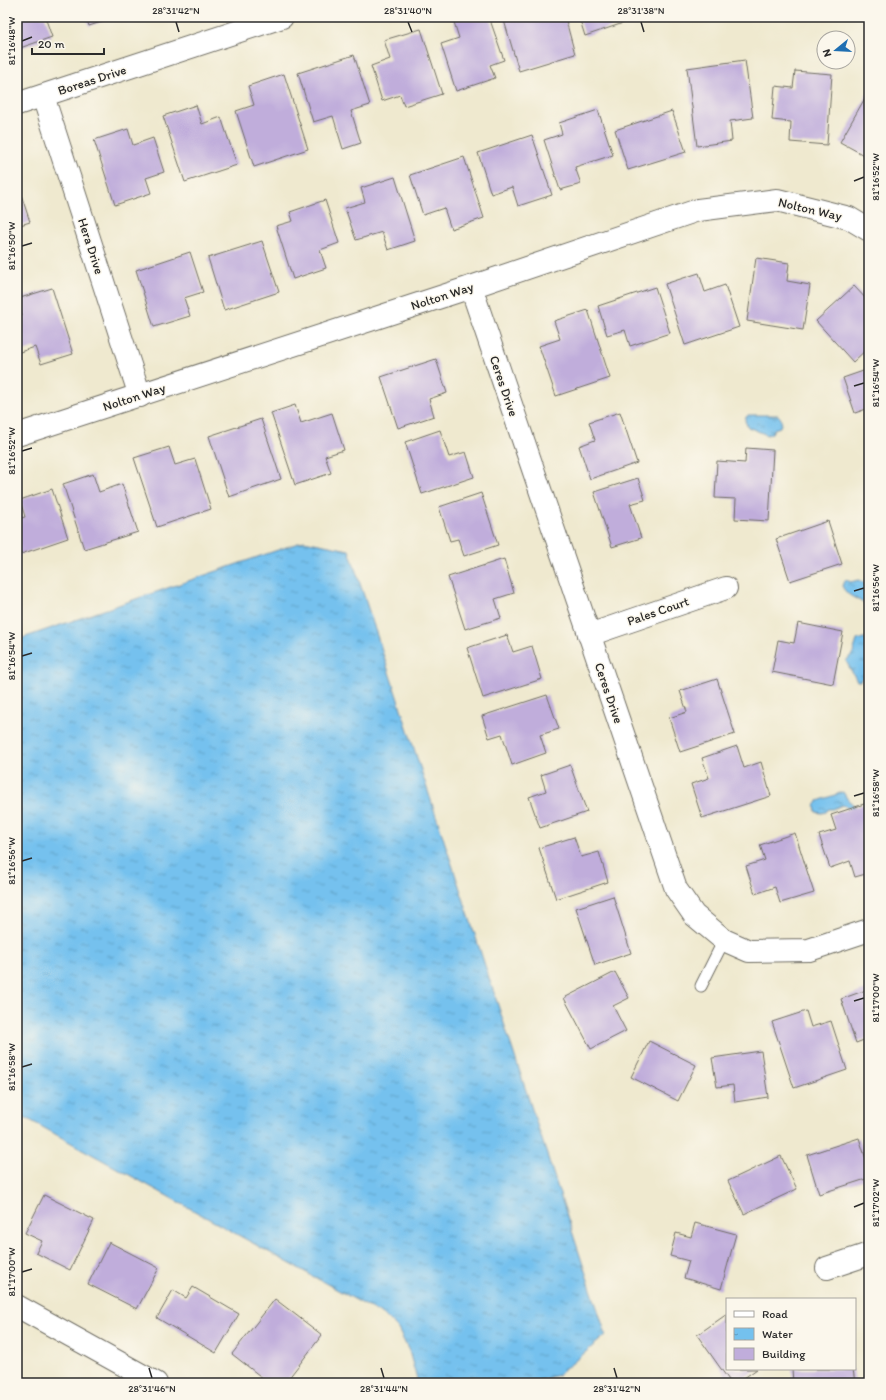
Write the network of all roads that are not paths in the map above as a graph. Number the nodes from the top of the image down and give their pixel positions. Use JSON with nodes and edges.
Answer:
{"nodes":[{"id":1,"x":282,"y":17,"type":"edge"},
{"id":2,"x":43,"y":96,"type":"junction"},
{"id":3,"x":17,"y":104,"type":"edge"},
{"id":4,"x":869,"y":230,"type":"edge"},
{"id":5,"x":471,"y":287,"type":"junction"},
{"id":6,"x":140,"y":396,"type":"junction"},
{"id":7,"x":17,"y":435,"type":"edge"},
{"id":8,"x":726,"y":588,"type":"dead end"},
{"id":9,"x":589,"y":635,"type":"junction"},
{"id":10,"x":869,"y":930,"type":"edge"},
{"id":11,"x":724,"y":940,"type":"junction"},
{"id":12,"x":701,"y":986,"type":"dead end"},
{"id":13,"x":869,"y":1254,"type":"edge"},
{"id":14,"x":827,"y":1268,"type":"dead end"},
{"id":15,"x":17,"y":1306,"type":"edge"},
{"id":16,"x":156,"y":1383,"type":"edge"}],
"edges":[{"from":1,"to":2,"type":"street","name":"Boreas Drive"},
{"from":2,"to":3,"type":"street","name":"Boreas Drive"},
{"from":2,"to":6,"type":"street","name":"Hera Drive"},
{"from":4,"to":5,"type":"street","name":"Nolton Way"},
{"from":5,"to":6,"type":"street","name":"Nolton Way"},
{"from":5,"to":9,"type":"street","name":"Ceres Drive"},
{"from":6,"to":7,"type":"street","name":"Nolton Way"},
{"from":8,"to":9,"type":"street","name":"Pales Court"},
{"from":9,"to":11,"type":"street","name":"Ceres Drive"},
{"from":10,"to":11,"type":"street","name":"Ceres Drive"},
{"from":11,"to":12,"type":"lane"},
{"from":13,"to":14,"type":"street"},
{"from":15,"to":16,"type":"street"}]}
